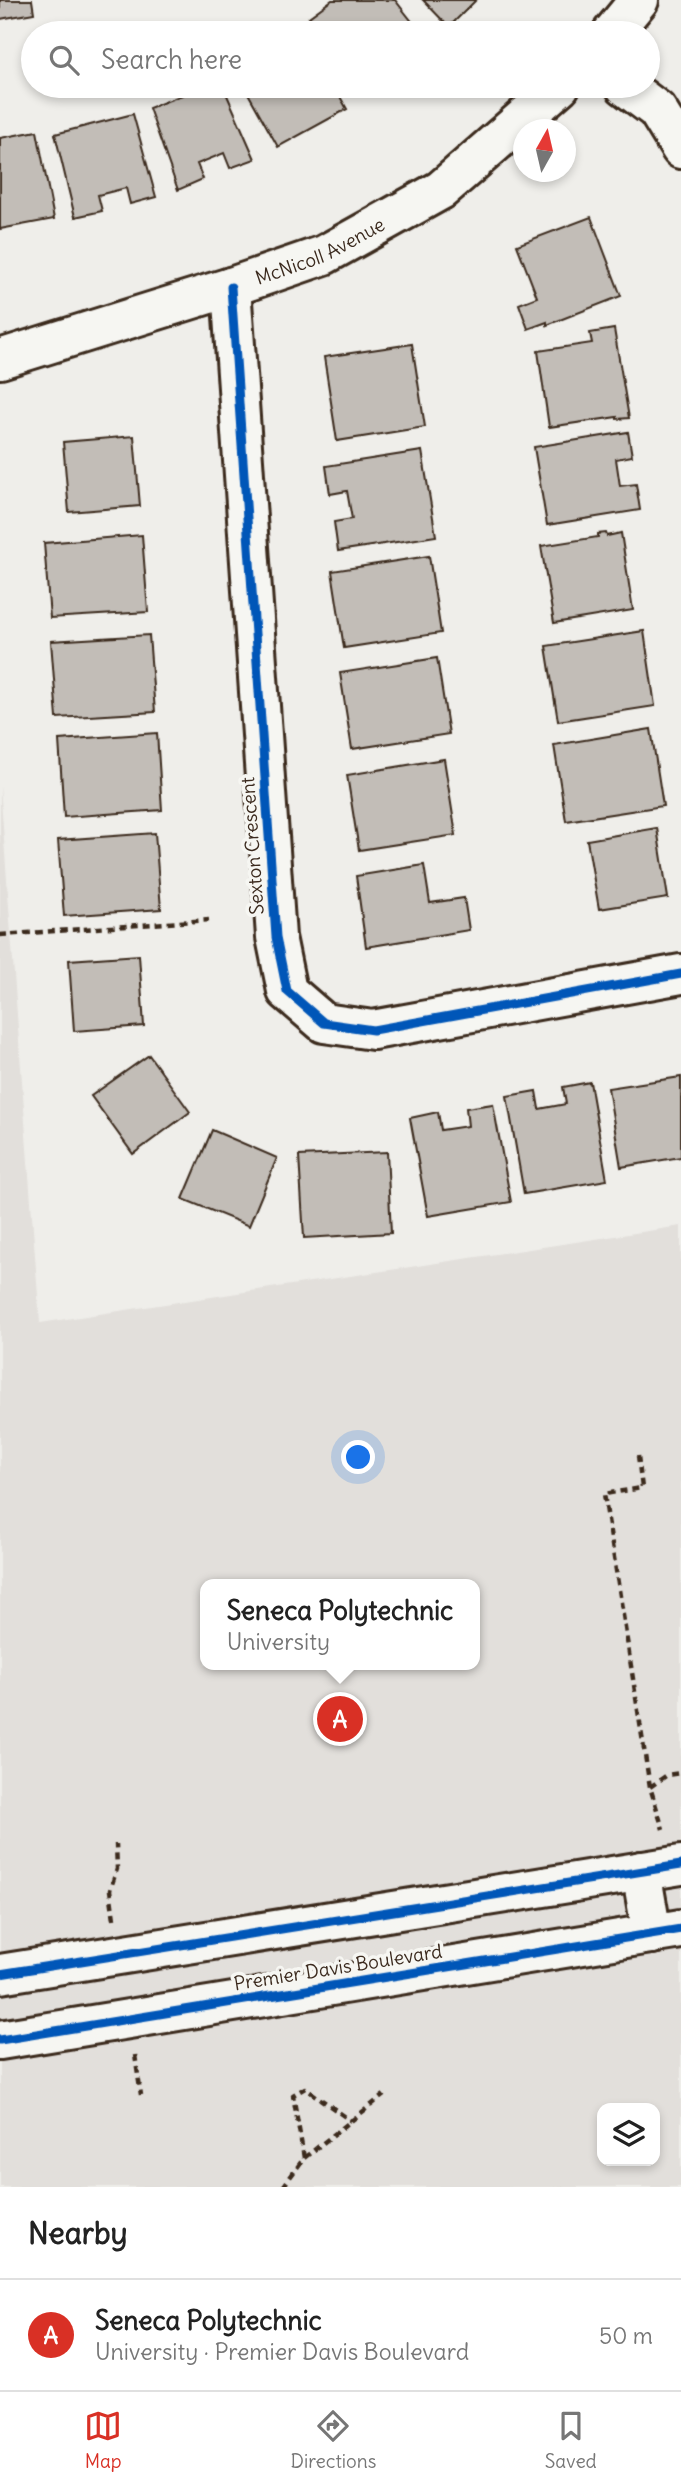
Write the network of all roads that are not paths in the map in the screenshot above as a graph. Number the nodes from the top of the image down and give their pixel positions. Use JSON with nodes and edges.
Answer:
{"nodes":[{"id":1,"x":639,"y":0,"type":"edge"},
{"id":2,"x":622,"y":21,"type":"edge"},
{"id":3,"x":547,"y":98,"type":"edge"},
{"id":4,"x":641,"y":98,"type":"edge"},
{"id":5,"x":681,"y":149,"type":"edge"},
{"id":6,"x":232,"y":287,"type":"junction"},
{"id":7,"x":0,"y":359,"type":"edge"},
{"id":8,"x":681,"y":974,"type":"edge"},
{"id":9,"x":673,"y":1850,"type":"edge"},
{"id":10,"x":641,"y":1871,"type":"junction"},
{"id":11,"x":666,"y":1931,"type":"edge"},
{"id":12,"x":0,"y":1974,"type":"edge"},
{"id":13,"x":0,"y":2040,"type":"edge"}],
"edges":[{"from":1,"to":2,"type":"street"},
{"from":3,"to":6,"type":"street","name":"McNicoll Avenue"},
{"from":4,"to":5,"type":"street"},
{"from":6,"to":7,"type":"street","name":"McNicoll Avenue"},
{"from":6,"to":8,"type":"street","name":"Sexton Crescent"},
{"from":9,"to":10,"type":"street"},
{"from":10,"to":11,"type":"street"},
{"from":10,"to":12,"type":"street"},
{"from":11,"to":13,"type":"street","name":"Premier Davis Boulevard"}]}
